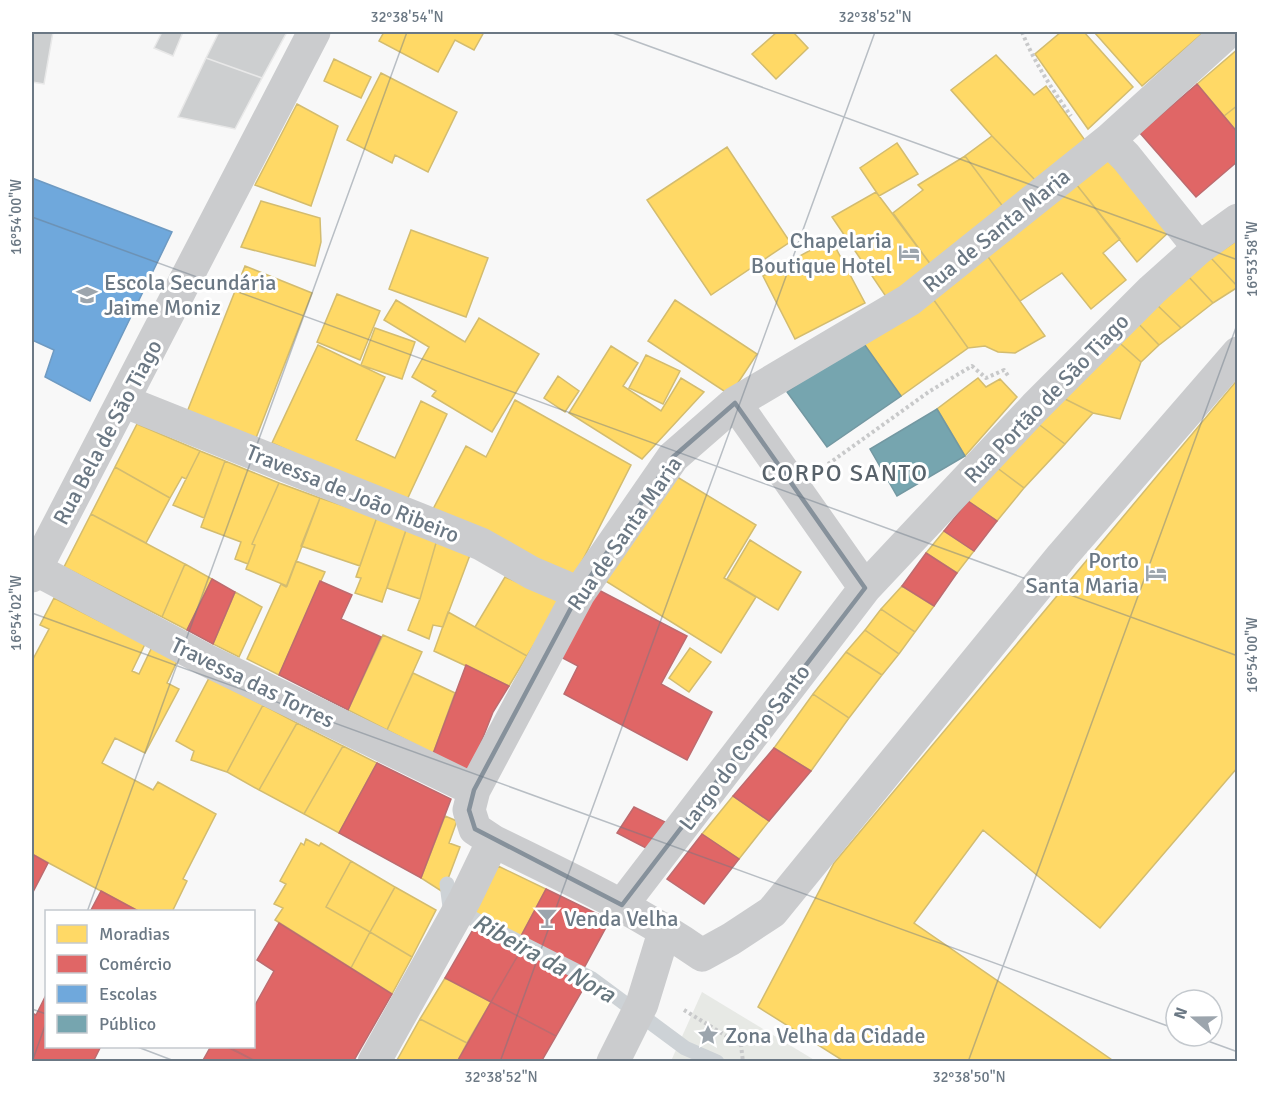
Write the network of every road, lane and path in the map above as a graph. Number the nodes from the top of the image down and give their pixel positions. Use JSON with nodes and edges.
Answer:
{"nodes":[{"id":1,"x":314,"y":32,"type":"edge"},
{"id":2,"x":1022,"y":32,"type":"edge"},
{"id":3,"x":1228,"y":32,"type":"edge"},
{"id":4,"x":1103,"y":146,"type":"junction"},
{"id":5,"x":1238,"y":220,"type":"edge"},
{"id":6,"x":1199,"y":248,"type":"junction"},
{"id":7,"x":1238,"y":353,"type":"edge"},
{"id":8,"x":123,"y":401,"type":"junction"},
{"id":9,"x":735,"y":403,"type":"junction"},
{"id":10,"x":1035,"y":407,"type":"junction"},
{"id":11,"x":796,"y":488,"type":"junction"},
{"id":12,"x":33,"y":573,"type":"edge"},
{"id":13,"x":865,"y":588,"type":"junction"},
{"id":14,"x":579,"y":593,"type":"junction"},
{"id":15,"x":474,"y":790,"type":"junction"},
{"id":16,"x":493,"y":841,"type":"junction"},
{"id":17,"x":622,"y":905,"type":"junction"},
{"id":18,"x":665,"y":929,"type":"junction"},
{"id":19,"x":681,"y":1008,"type":"dead end"},
{"id":20,"x":743,"y":1060,"type":"edge"},
{"id":21,"x":374,"y":1062,"type":"edge"},
{"id":22,"x":613,"y":1062,"type":"edge"}],
"edges":[{"from":1,"to":8,"type":"street","name":"Rua Bela de São Tiago"},
{"from":2,"to":4,"type":"path"},
{"from":3,"to":4,"type":"street","name":"Rua de Santa Maria"},
{"from":4,"to":6,"type":"street"},
{"from":4,"to":9,"type":"street","name":"Rua de Santa Maria"},
{"from":5,"to":6,"type":"street","name":"Rua Portão de São Tiago"},
{"from":6,"to":10,"type":"street","name":"Rua Portão de São Tiago"},
{"from":7,"to":18,"type":"street","name":"Rua de Santa Maria"},
{"from":8,"to":12,"type":"street","name":"Rua Bela de São Tiago"},
{"from":8,"to":14,"type":"street","name":"Travessa de João Ribeiro"},
{"from":9,"to":11,"type":"street"},
{"from":9,"to":14,"type":"street","name":"Rua de Santa Maria"},
{"from":10,"to":11,"type":"path"},
{"from":10,"to":13,"type":"street","name":"Rua Portão de São Tiago"},
{"from":11,"to":13,"type":"street"},
{"from":12,"to":15,"type":"street","name":"Travessa das Torres"},
{"from":13,"to":17,"type":"street","name":"Largo do Corpo Santo"},
{"from":14,"to":15,"type":"street","name":"Rua de Santa Maria"},
{"from":15,"to":16,"type":"street","name":"Rua de Santa Maria"},
{"from":16,"to":17,"type":"street","name":"Rua de Santa Maria"},
{"from":16,"to":21,"type":"street"},
{"from":17,"to":18,"type":"street","name":"Rua de Santa Maria"},
{"from":18,"to":22,"type":"street"},
{"from":19,"to":20,"type":"path"}]}
